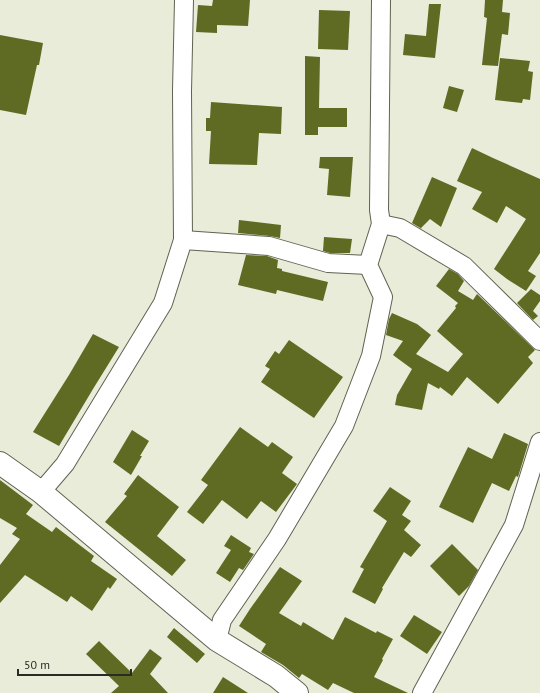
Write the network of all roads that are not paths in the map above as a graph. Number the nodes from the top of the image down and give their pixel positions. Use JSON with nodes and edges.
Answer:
{"nodes":[{"id":1,"x":184,"y":0,"type":"edge"},
{"id":2,"x":381,"y":0,"type":"edge"},
{"id":3,"x":381,"y":224,"type":"junction"},
{"id":4,"x":183,"y":240,"type":"junction"},
{"id":5,"x":368,"y":265,"type":"junction"},
{"id":6,"x":540,"y":341,"type":"edge"},
{"id":7,"x":540,"y":442,"type":"edge"},
{"id":8,"x":0,"y":463,"type":"edge"},
{"id":9,"x":41,"y":492,"type":"junction"},
{"id":10,"x":217,"y":640,"type":"junction"},
{"id":11,"x":297,"y":693,"type":"edge"},
{"id":12,"x":422,"y":693,"type":"edge"}],
"edges":[{"from":1,"to":4,"type":"street"},
{"from":2,"to":3,"type":"street"},
{"from":3,"to":5,"type":"street"},
{"from":3,"to":6,"type":"street"},
{"from":4,"to":5,"type":"street"},
{"from":4,"to":9,"type":"street"},
{"from":5,"to":10,"type":"street"},
{"from":7,"to":12,"type":"street"},
{"from":8,"to":9,"type":"street"},
{"from":9,"to":10,"type":"street"},
{"from":10,"to":11,"type":"street"}]}
